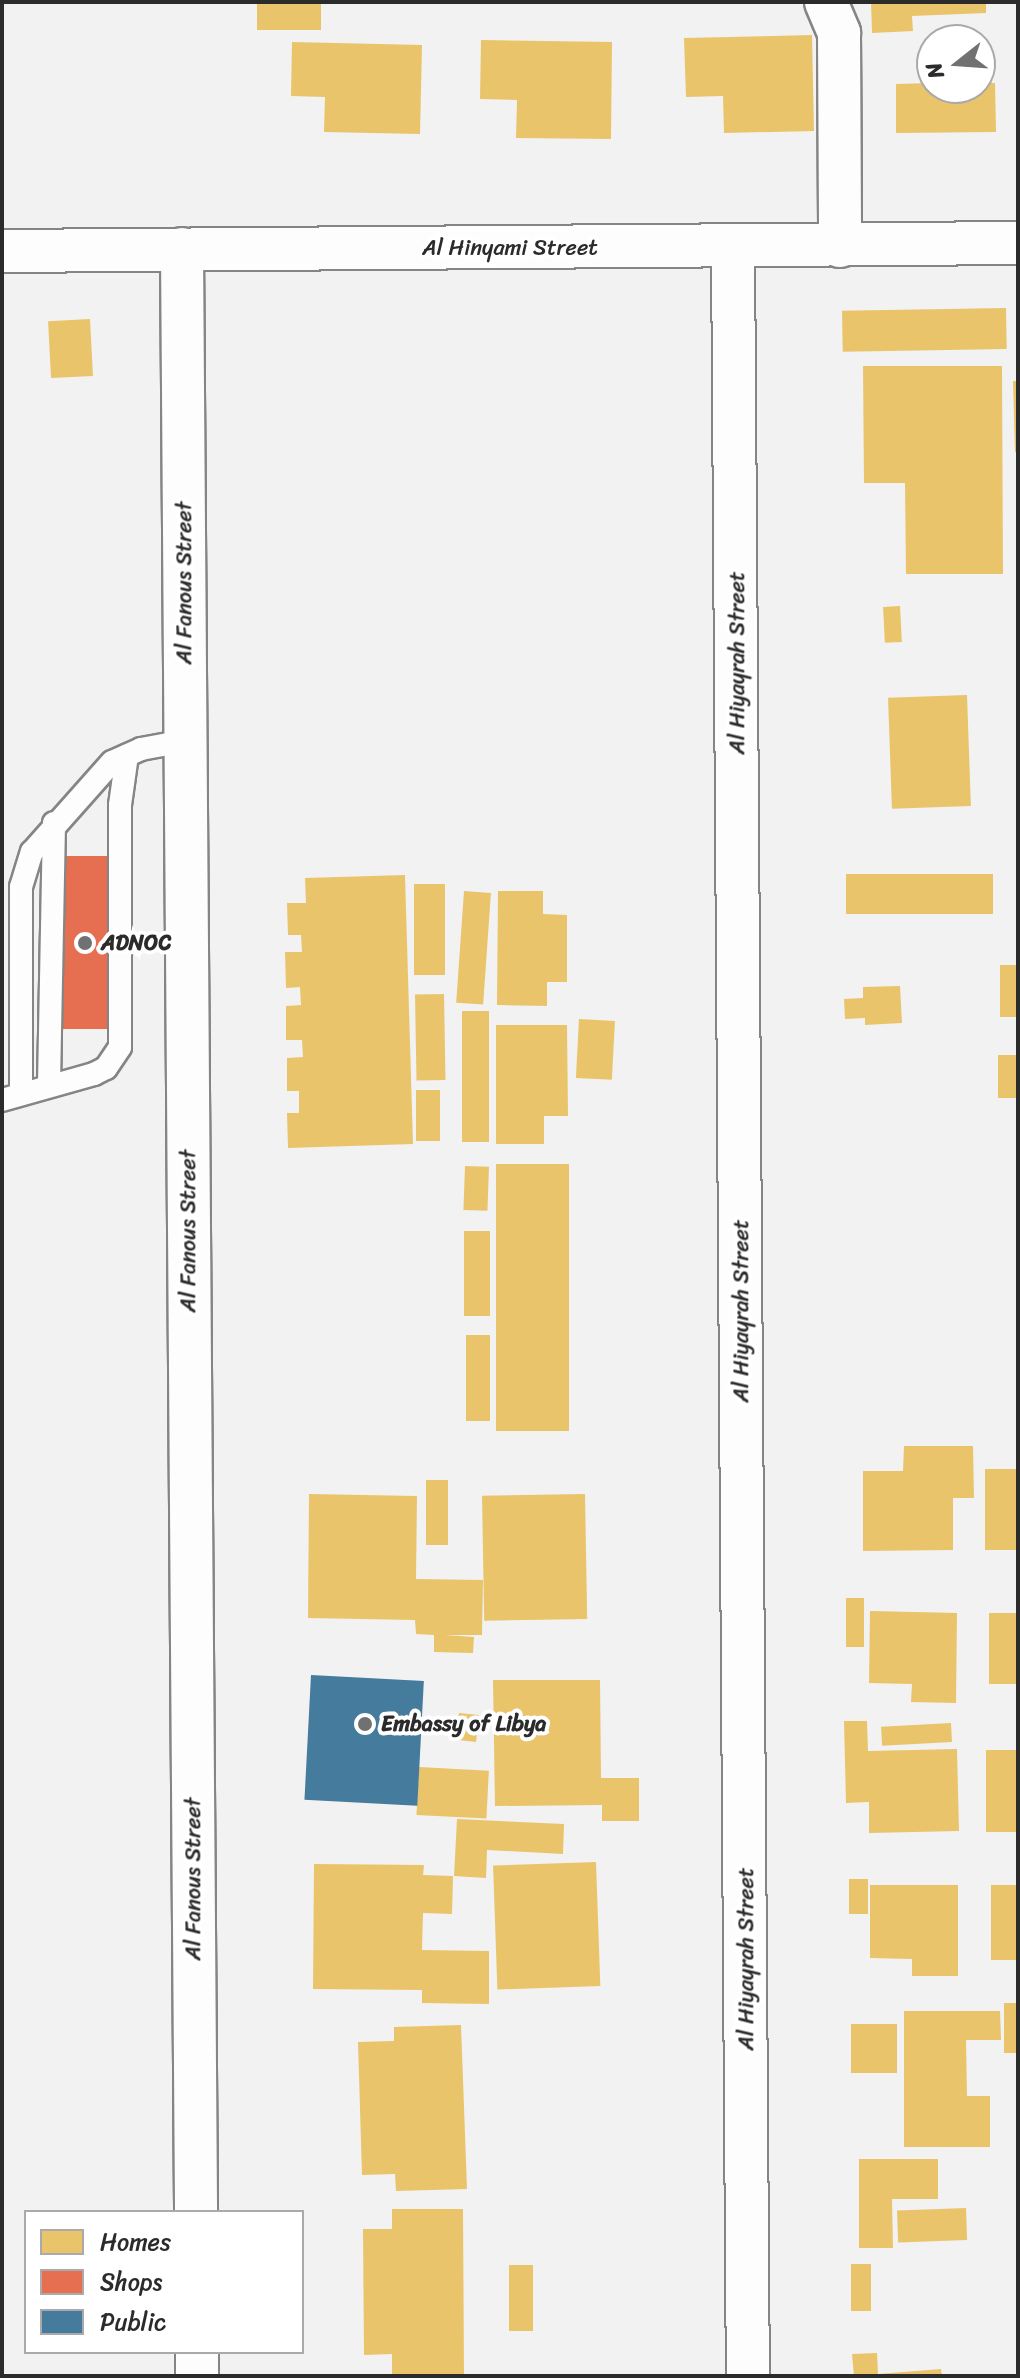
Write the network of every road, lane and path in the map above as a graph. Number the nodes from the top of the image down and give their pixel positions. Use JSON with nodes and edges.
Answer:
{"nodes":[{"id":1,"x":826,"y":2,"type":"edge"},
{"id":2,"x":1018,"y":243,"type":"edge"},
{"id":3,"x":840,"y":246,"type":"junction"},
{"id":4,"x":733,"y":247,"type":"junction"},
{"id":5,"x":182,"y":249,"type":"junction"},
{"id":6,"x":2,"y":251,"type":"edge"},
{"id":7,"x":184,"y":741,"type":"junction"},
{"id":8,"x":127,"y":755,"type":"junction"},
{"id":9,"x":54,"y":823,"type":"junction"},
{"id":10,"x":49,"y":1084,"type":"junction"},
{"id":11,"x":12,"y":1096,"type":"edge"},
{"id":12,"x":196,"y":2210,"type":"edge"},
{"id":13,"x":197,"y":2354,"type":"edge"},
{"id":14,"x":197,"y":2376,"type":"edge"},
{"id":15,"x":748,"y":2376,"type":"edge"}],
"edges":[{"from":1,"to":3,"type":"street"},
{"from":2,"to":3,"type":"street","name":"Al Hinyami Street"},
{"from":3,"to":4,"type":"street","name":"Al Hinyami Street"},
{"from":4,"to":5,"type":"street","name":"Al Hinyami Street"},
{"from":4,"to":15,"type":"street","name":"Al Hiyayrah Street"},
{"from":5,"to":6,"type":"street","name":"Al Hinyami Street"},
{"from":5,"to":7,"type":"street","name":"Al Fanous Street"},
{"from":7,"to":8,"type":"lane"},
{"from":7,"to":12,"type":"street","name":"Al Fanous Street"},
{"from":8,"to":9,"type":"lane"},
{"from":8,"to":10,"type":"lane"},
{"from":9,"to":10,"type":"lane"},
{"from":9,"to":11,"type":"lane"},
{"from":10,"to":11,"type":"lane"},
{"from":13,"to":14,"type":"street"}]}
